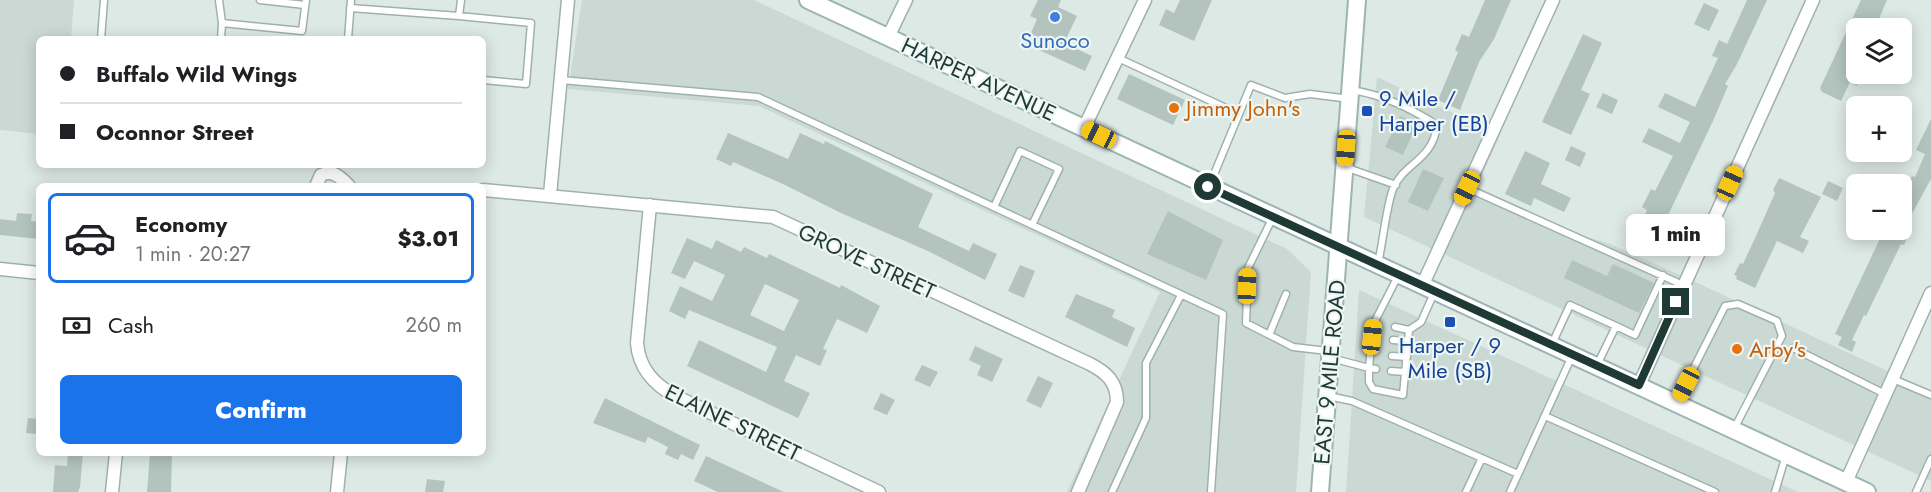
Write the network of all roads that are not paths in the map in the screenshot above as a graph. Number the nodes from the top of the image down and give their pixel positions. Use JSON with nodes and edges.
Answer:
{"nodes":[{"id":1,"x":104,"y":0,"type":"edge"},
{"id":2,"x":219,"y":0,"type":"edge"},
{"id":3,"x":260,"y":0,"type":"edge"},
{"id":4,"x":351,"y":0,"type":"edge"},
{"id":5,"x":461,"y":0,"type":"edge"},
{"id":6,"x":568,"y":0,"type":"edge"},
{"id":7,"x":906,"y":0,"type":"edge"},
{"id":8,"x":1145,"y":0,"type":"edge"},
{"id":9,"x":1358,"y":0,"type":"edge"},
{"id":10,"x":1553,"y":0,"type":"edge"},
{"id":11,"x":1813,"y":0,"type":"edge"},
{"id":12,"x":306,"y":2,"type":"edge"},
{"id":13,"x":819,"y":2,"type":"edge"},
{"id":14,"x":350,"y":8,"type":"junction"},
{"id":15,"x":459,"y":15,"type":"junction"},
{"id":16,"x":222,"y":23,"type":"junction"},
{"id":17,"x":101,"y":36,"type":"edge"},
{"id":18,"x":221,"y":36,"type":"edge"},
{"id":19,"x":348,"y":36,"type":"edge"},
{"id":20,"x":888,"y":37,"type":"junction"},
{"id":21,"x":1118,"y":58,"type":"junction"},
{"id":22,"x":486,"y":80,"type":"edge"},
{"id":23,"x":561,"y":80,"type":"junction"},
{"id":24,"x":1350,"y":95,"type":"junction"},
{"id":25,"x":1239,"y":114,"type":"junction"},
{"id":26,"x":1084,"y":128,"type":"junction"},
{"id":27,"x":1345,"y":167,"type":"junction"},
{"id":28,"x":317,"y":183,"type":"edge"},
{"id":29,"x":346,"y":183,"type":"edge"},
{"id":30,"x":1395,"y":185,"type":"junction"},
{"id":31,"x":1208,"y":187,"type":"junction"},
{"id":32,"x":1467,"y":188,"type":"junction"},
{"id":33,"x":486,"y":190,"type":"edge"},
{"id":34,"x":550,"y":195,"type":"junction"},
{"id":35,"x":650,"y":205,"type":"junction"},
{"id":36,"x":994,"y":207,"type":"junction"},
{"id":37,"x":1273,"y":216,"type":"junction"},
{"id":38,"x":1032,"y":225,"type":"junction"},
{"id":39,"x":1339,"y":246,"type":"junction"},
{"id":40,"x":1378,"y":263,"type":"junction"},
{"id":41,"x":0,"y":269,"type":"edge"},
{"id":42,"x":36,"y":273,"type":"edge"},
{"id":43,"x":1399,"y":273,"type":"junction"},
{"id":44,"x":1663,"y":275,"type":"junction"},
{"id":45,"x":1683,"y":285,"type":"junction"},
{"id":46,"x":1429,"y":286,"type":"junction"},
{"id":47,"x":1931,"y":293,"type":"edge"},
{"id":48,"x":1286,"y":294,"type":"dead end"},
{"id":49,"x":1181,"y":295,"type":"junction"},
{"id":50,"x":1616,"y":326,"type":"junction"},
{"id":51,"x":1395,"y":327,"type":"dead end"},
{"id":52,"x":1409,"y":330,"type":"junction"},
{"id":53,"x":1269,"y":335,"type":"junction"},
{"id":54,"x":1393,"y":340,"type":"dead end"},
{"id":55,"x":1408,"y":341,"type":"junction"},
{"id":56,"x":1552,"y":345,"type":"junction"},
{"id":57,"x":1793,"y":348,"type":"dead end"},
{"id":58,"x":1573,"y":354,"type":"junction"},
{"id":59,"x":1331,"y":355,"type":"junction"},
{"id":60,"x":1392,"y":356,"type":"dead end"},
{"id":61,"x":1407,"y":357,"type":"junction"},
{"id":62,"x":1597,"y":366,"type":"junction"},
{"id":63,"x":1369,"y":368,"type":"junction"},
{"id":64,"x":1377,"y":369,"type":"dead end"},
{"id":65,"x":1391,"y":371,"type":"dead end"},
{"id":66,"x":1405,"y":372,"type":"junction"},
{"id":67,"x":1893,"y":379,"type":"junction"},
{"id":68,"x":1639,"y":385,"type":"junction"},
{"id":69,"x":1886,"y":394,"type":"junction"},
{"id":70,"x":1931,"y":395,"type":"edge"},
{"id":71,"x":1327,"y":396,"type":"junction"},
{"id":72,"x":1676,"y":403,"type":"junction"},
{"id":73,"x":1545,"y":416,"type":"junction"},
{"id":74,"x":1733,"y":430,"type":"junction"},
{"id":75,"x":1787,"y":454,"type":"junction"},
{"id":76,"x":116,"y":456,"type":"edge"},
{"id":77,"x":340,"y":456,"type":"edge"},
{"id":78,"x":1931,"y":459,"type":"edge"},
{"id":79,"x":1481,"y":460,"type":"junction"},
{"id":80,"x":1518,"y":474,"type":"junction"},
{"id":81,"x":1846,"y":482,"type":"junction"},
{"id":82,"x":112,"y":492,"type":"edge"},
{"id":83,"x":337,"y":492,"type":"edge"},
{"id":84,"x":879,"y":492,"type":"edge"},
{"id":85,"x":1078,"y":492,"type":"edge"},
{"id":86,"x":1112,"y":492,"type":"edge"},
{"id":87,"x":1211,"y":492,"type":"edge"},
{"id":88,"x":1320,"y":492,"type":"edge"},
{"id":89,"x":1466,"y":492,"type":"edge"},
{"id":90,"x":1510,"y":492,"type":"edge"},
{"id":91,"x":1715,"y":492,"type":"edge"},
{"id":92,"x":1775,"y":492,"type":"edge"},
{"id":93,"x":1867,"y":492,"type":"edge"},
{"id":94,"x":1916,"y":492,"type":"edge"}],
"edges":[{"from":1,"to":17,"type":"lane"},
{"from":2,"to":16,"type":"lane"},
{"from":3,"to":12,"type":"lane"},
{"from":4,"to":14,"type":"lane"},
{"from":5,"to":15,"type":"lane"},
{"from":6,"to":23,"type":"street"},
{"from":7,"to":20,"type":"street"},
{"from":8,"to":21,"type":"street"},
{"from":9,"to":24,"type":"main road","name":"EAST 9 MILE ROAD"},
{"from":10,"to":32,"type":"street"},
{"from":11,"to":45,"type":"street"},
{"from":12,"to":16,"type":"lane"},
{"from":13,"to":20,"type":"main road","name":"HARPER AVENUE"},
{"from":14,"to":15,"type":"lane"},
{"from":14,"to":19,"type":"lane"},
{"from":15,"to":22,"type":"lane"},
{"from":16,"to":18,"type":"lane"},
{"from":20,"to":26,"type":"main road","name":"HARPER AVENUE"},
{"from":21,"to":25,"type":"lane"},
{"from":21,"to":26,"type":"street"},
{"from":23,"to":34,"type":"street"},
{"from":23,"to":36,"type":"lane"},
{"from":24,"to":25,"type":"lane"},
{"from":24,"to":27,"type":"main road","name":"EAST 9 MILE ROAD"},
{"from":24,"to":30,"type":"lane"},
{"from":25,"to":31,"type":"lane"},
{"from":26,"to":31,"type":"main road","name":"HARPER AVENUE"},
{"from":27,"to":30,"type":"lane"},
{"from":27,"to":39,"type":"main road","name":"EAST 9 MILE ROAD"},
{"from":28,"to":29,"type":"street"},
{"from":30,"to":40,"type":"lane"},
{"from":31,"to":37,"type":"main road","name":"HARPER AVENUE"},
{"from":32,"to":44,"type":"lane"},
{"from":32,"to":46,"type":"street"},
{"from":33,"to":34,"type":"street","name":"GROVE STREET"},
{"from":34,"to":35,"type":"street","name":"GROVE STREET"},
{"from":35,"to":84,"type":"street","name":"ELAINE STREET"},
{"from":35,"to":85,"type":"street","name":"GROVE STREET"},
{"from":36,"to":38,"type":"lane"},
{"from":36,"to":38,"type":"lane"},
{"from":37,"to":39,"type":"main road","name":"HARPER AVENUE"},
{"from":37,"to":53,"type":"lane"},
{"from":38,"to":49,"type":"lane"},
{"from":39,"to":40,"type":"main road","name":"HARPER AVENUE"},
{"from":39,"to":59,"type":"main road","name":"EAST 9 MILE ROAD"},
{"from":40,"to":43,"type":"main road","name":"HARPER AVENUE"},
{"from":41,"to":42,"type":"street"},
{"from":43,"to":46,"type":"main road","name":"HARPER AVENUE"},
{"from":43,"to":63,"type":"lane"},
{"from":44,"to":45,"type":"lane"},
{"from":44,"to":50,"type":"lane"},
{"from":45,"to":68,"type":"street"},
{"from":46,"to":52,"type":"lane"},
{"from":46,"to":56,"type":"main road","name":"HARPER AVENUE"},
{"from":47,"to":67,"type":"street"},
{"from":48,"to":53,"type":"lane"},
{"from":49,"to":86,"type":"lane"},
{"from":49,"to":87,"type":"lane"},
{"from":50,"to":56,"type":"lane"},
{"from":50,"to":62,"type":"lane"},
{"from":51,"to":52,"type":"lane"},
{"from":52,"to":55,"type":"lane"},
{"from":53,"to":59,"type":"lane"},
{"from":54,"to":55,"type":"lane"},
{"from":55,"to":61,"type":"lane"},
{"from":56,"to":58,"type":"main road","name":"HARPER AVENUE"},
{"from":57,"to":69,"type":"lane"},
{"from":58,"to":62,"type":"main road","name":"HARPER AVENUE"},
{"from":58,"to":73,"type":"lane"},
{"from":59,"to":63,"type":"lane"},
{"from":59,"to":71,"type":"main road","name":"EAST 9 MILE ROAD"},
{"from":60,"to":61,"type":"lane"},
{"from":61,"to":66,"type":"lane"},
{"from":62,"to":68,"type":"main road","name":"HARPER AVENUE"},
{"from":63,"to":64,"type":"lane"},
{"from":63,"to":66,"type":"lane"},
{"from":65,"to":66,"type":"lane"},
{"from":67,"to":69,"type":"street"},
{"from":67,"to":70,"type":"lane"},
{"from":68,"to":72,"type":"main road","name":"HARPER AVENUE"},
{"from":69,"to":81,"type":"street"},
{"from":71,"to":79,"type":"lane"},
{"from":71,"to":88,"type":"main road","name":"EAST 9 MILE ROAD"},
{"from":72,"to":74,"type":"main road","name":"HARPER AVENUE"},
{"from":72,"to":74,"type":"lane"},
{"from":73,"to":80,"type":"lane"},
{"from":73,"to":91,"type":"lane"},
{"from":74,"to":75,"type":"main road","name":"HARPER AVENUE"},
{"from":75,"to":81,"type":"main road","name":"HARPER AVENUE"},
{"from":75,"to":92,"type":"lane"},
{"from":76,"to":82,"type":"street"},
{"from":77,"to":83,"type":"street"},
{"from":78,"to":94,"type":"lane"},
{"from":79,"to":80,"type":"lane"},
{"from":79,"to":89,"type":"lane"},
{"from":80,"to":90,"type":"lane"},
{"from":81,"to":93,"type":"main road","name":"HARPER AVENUE"}]}
